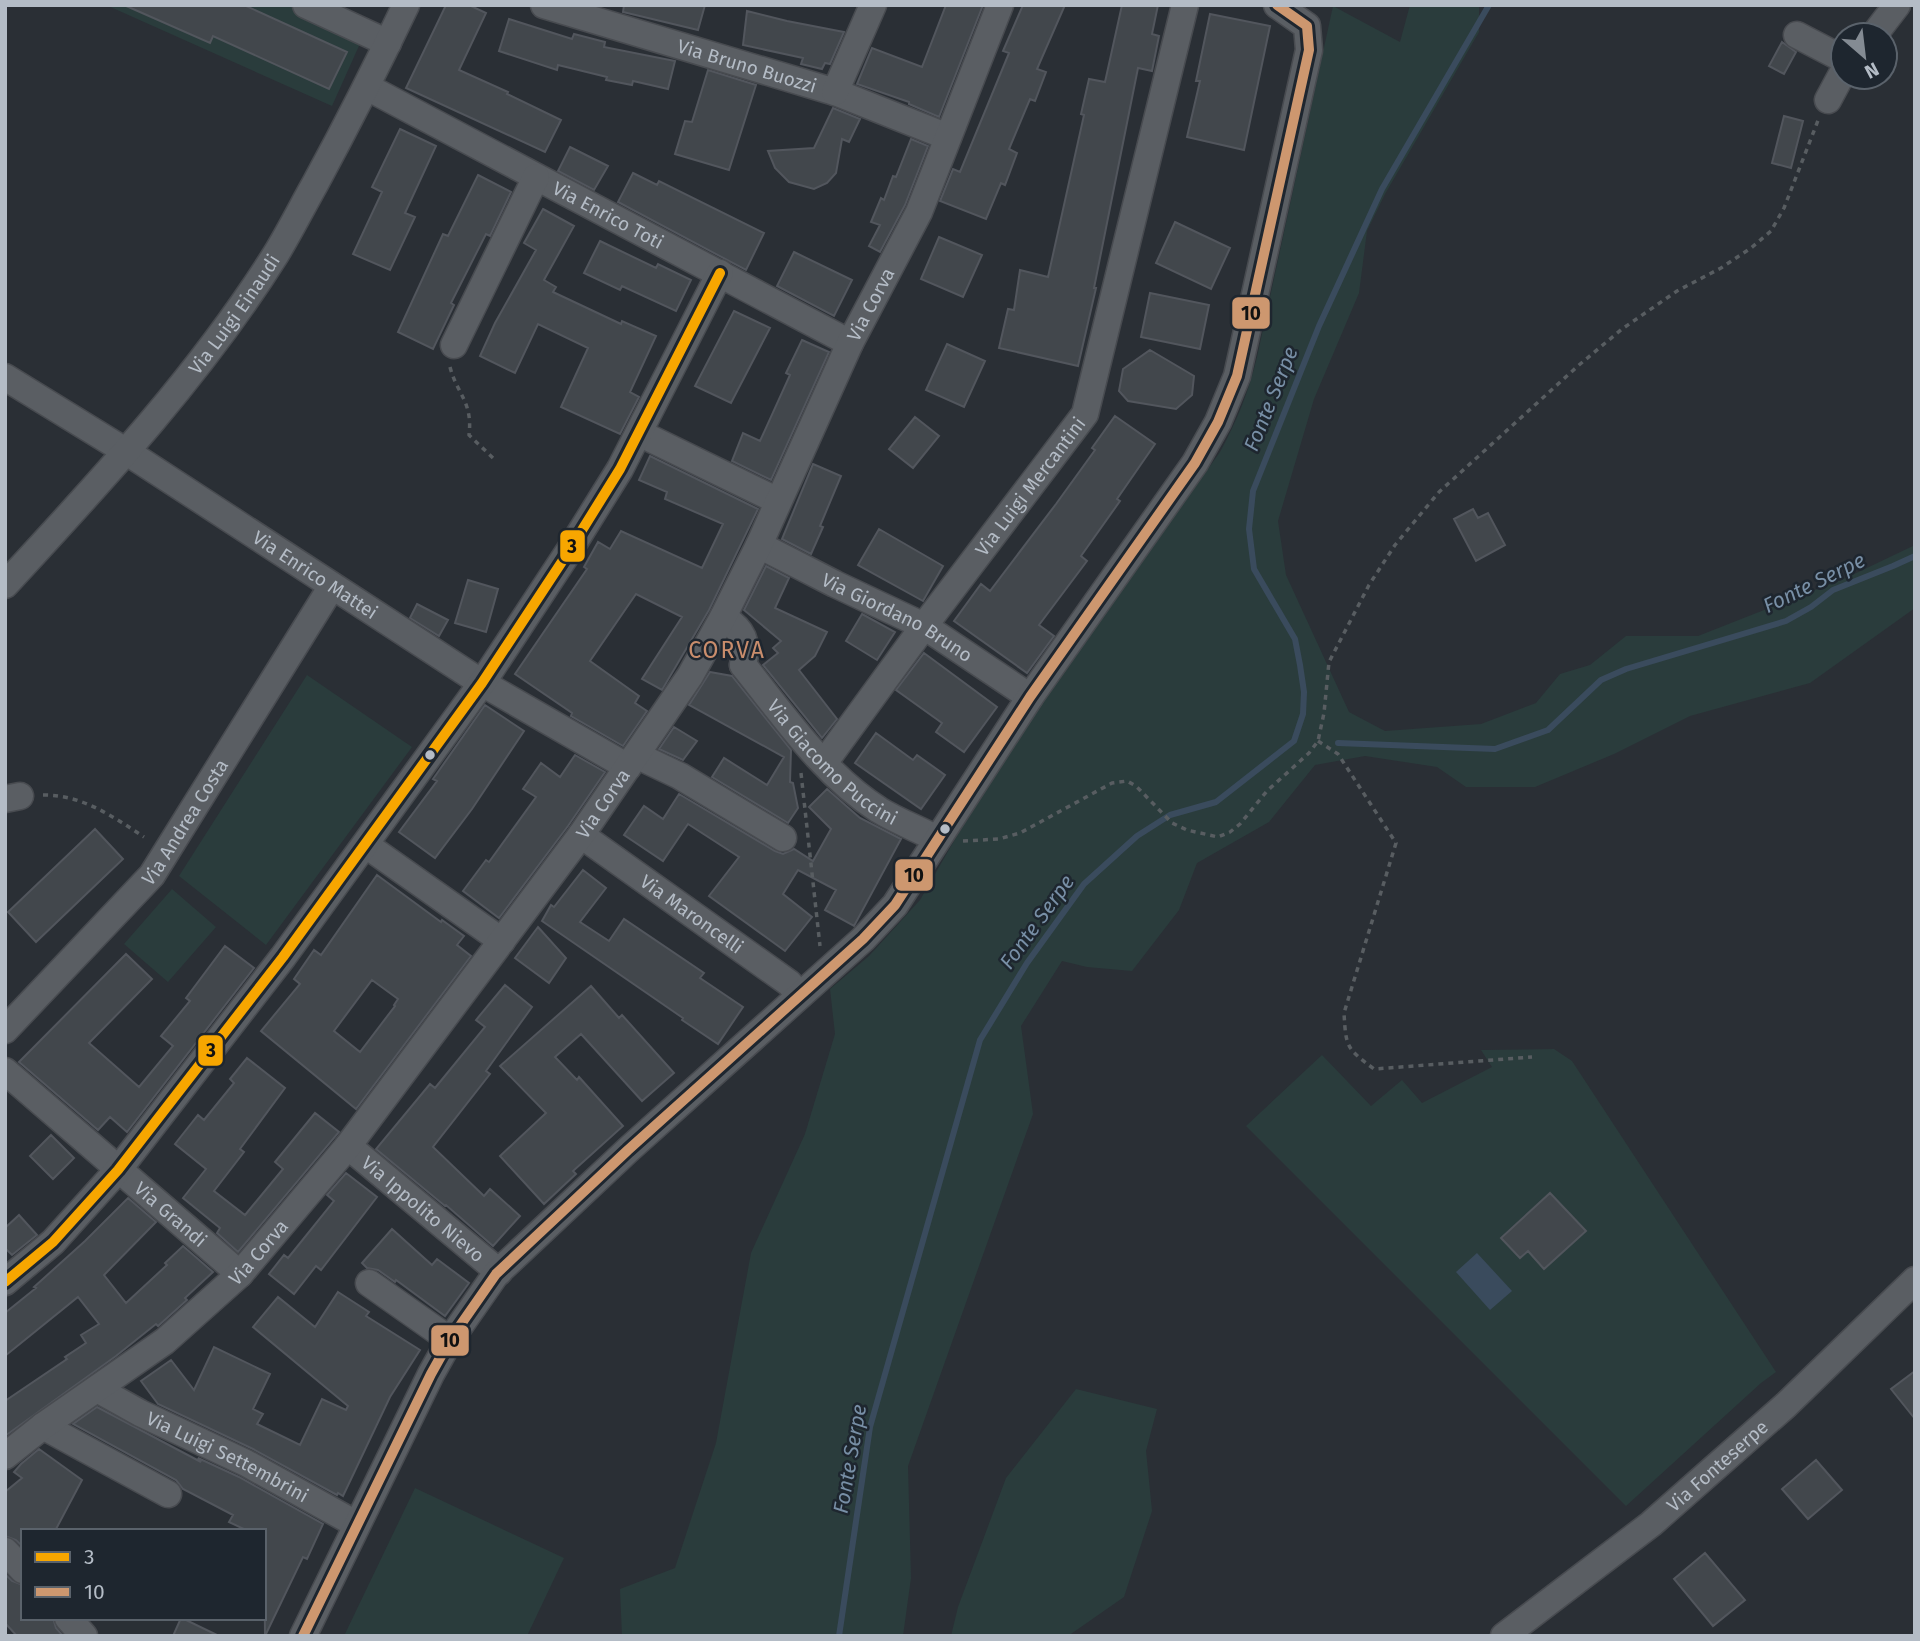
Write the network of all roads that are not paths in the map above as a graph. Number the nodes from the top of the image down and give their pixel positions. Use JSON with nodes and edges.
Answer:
{"nodes":[{"id":1,"x":306,"y":5,"type":"edge"},
{"id":2,"x":406,"y":5,"type":"edge"},
{"id":3,"x":544,"y":5,"type":"edge"},
{"id":4,"x":873,"y":5,"type":"edge"},
{"id":5,"x":1000,"y":5,"type":"edge"},
{"id":6,"x":1185,"y":5,"type":"edge"},
{"id":7,"x":1897,"y":5,"type":"edge"},
{"id":8,"x":1285,"y":10,"type":"edge"},
{"id":9,"x":1885,"y":21,"type":"edge"},
{"id":10,"x":1797,"y":36,"type":"dead end"},
{"id":11,"x":388,"y":43,"type":"junction"},
{"id":12,"x":1829,"y":53,"type":"edge"},
{"id":13,"x":368,"y":87,"type":"junction"},
{"id":14,"x":1833,"y":91,"type":"edge"},
{"id":15,"x":835,"y":92,"type":"junction"},
{"id":16,"x":1828,"y":100,"type":"road end"},
{"id":17,"x":948,"y":137,"type":"junction"},
{"id":18,"x":536,"y":177,"type":"junction"},
{"id":19,"x":720,"y":273,"type":"junction"},
{"id":20,"x":850,"y":342,"type":"junction"},
{"id":21,"x":454,"y":345,"type":"road end"},
{"id":22,"x":5,"y":377,"type":"edge"},
{"id":23,"x":639,"y":433,"type":"junction"},
{"id":24,"x":127,"y":452,"type":"junction"},
{"id":25,"x":778,"y":501,"type":"junction"},
{"id":26,"x":759,"y":545,"type":"junction"},
{"id":27,"x":5,"y":585,"type":"edge"},
{"id":28,"x":332,"y":586,"type":"junction"},
{"id":29,"x":723,"y":617,"type":"junction"},
{"id":30,"x":924,"y":626,"type":"junction"},
{"id":31,"x":703,"y":655,"type":"junction"},
{"id":32,"x":743,"y":665,"type":"junction"},
{"id":33,"x":482,"y":683,"type":"junction"},
{"id":34,"x":1030,"y":697,"type":"junction"},
{"id":35,"x":632,"y":761,"type":"junction"},
{"id":36,"x":824,"y":763,"type":"junction"},
{"id":37,"x":581,"y":835,"type":"junction"},
{"id":38,"x":783,"y":838,"type":"dead end"},
{"id":39,"x":937,"y":839,"type":"junction"},
{"id":40,"x":366,"y":845,"type":"junction"},
{"id":41,"x":502,"y":941,"type":"junction"},
{"id":42,"x":800,"y":995,"type":"junction"},
{"id":43,"x":5,"y":1030,"type":"edge"},
{"id":44,"x":5,"y":1071,"type":"edge"},
{"id":45,"x":348,"y":1146,"type":"junction"},
{"id":46,"x":118,"y":1170,"type":"junction"},
{"id":47,"x":499,"y":1272,"type":"junction"},
{"id":48,"x":240,"y":1273,"type":"junction"},
{"id":49,"x":1915,"y":1280,"type":"edge"},
{"id":50,"x":5,"y":1282,"type":"edge"},
{"id":51,"x":369,"y":1283,"type":"dead end"},
{"id":52,"x":450,"y":1340,"type":"junction"},
{"id":53,"x":97,"y":1389,"type":"junction"},
{"id":54,"x":43,"y":1426,"type":"junction"},
{"id":55,"x":5,"y":1456,"type":"edge"},
{"id":56,"x":168,"y":1494,"type":"dead end"},
{"id":57,"x":356,"y":1524,"type":"junction"},
{"id":58,"x":5,"y":1551,"type":"edge"},
{"id":59,"x":21,"y":1568,"type":"edge"},
{"id":60,"x":70,"y":1620,"type":"edge"},
{"id":61,"x":84,"y":1636,"type":"edge"},
{"id":62,"x":303,"y":1636,"type":"edge"},
{"id":63,"x":1504,"y":1636,"type":"edge"}],
"edges":[{"from":1,"to":11,"type":"street"},
{"from":2,"to":11,"type":"street","name":"Via Luigi Einaudi"},
{"from":3,"to":15,"type":"street","name":"Via Bruno Buozzi"},
{"from":4,"to":15,"type":"street"},
{"from":5,"to":17,"type":"street","name":"Via Corva"},
{"from":6,"to":30,"type":"street","name":"Via Luigi Mercantini"},
{"from":7,"to":9,"type":"street"},
{"from":8,"to":34,"type":"street"},
{"from":10,"to":12,"type":"street"},
{"from":11,"to":13,"type":"street","name":"Via Luigi Einaudi"},
{"from":13,"to":18,"type":"street","name":"Via Enrico Toti"},
{"from":13,"to":24,"type":"street","name":"Via Luigi Einaudi"},
{"from":14,"to":16,"type":"street"},
{"from":15,"to":17,"type":"street","name":"Via Bruno Buozzi"},
{"from":17,"to":20,"type":"street","name":"Via Corva"},
{"from":18,"to":19,"type":"street","name":"Via Enrico Toti"},
{"from":18,"to":21,"type":"street"},
{"from":19,"to":20,"type":"street","name":"Via Enrico Toti"},
{"from":19,"to":23,"type":"street"},
{"from":20,"to":25,"type":"street","name":"Via Corva"},
{"from":22,"to":24,"type":"street","name":"Via Enrico Mattei"},
{"from":23,"to":25,"type":"street"},
{"from":23,"to":33,"type":"street"},
{"from":24,"to":27,"type":"street","name":"Via Luigi Einaudi"},
{"from":24,"to":28,"type":"street","name":"Via Enrico Mattei"},
{"from":25,"to":26,"type":"street","name":"Via Corva"},
{"from":26,"to":29,"type":"street","name":"Via Corva"},
{"from":26,"to":30,"type":"street","name":"Via Giordano Bruno"},
{"from":28,"to":33,"type":"street","name":"Via Enrico Mattei"},
{"from":28,"to":43,"type":"street","name":"Via Andrea Costa"},
{"from":29,"to":31,"type":"street","name":"Via Corva"},
{"from":29,"to":32,"type":"street"},
{"from":30,"to":34,"type":"street","name":"Via Giordano Bruno"},
{"from":30,"to":36,"type":"street","name":"Via Luigi Mercantini"},
{"from":31,"to":32,"type":"street"},
{"from":31,"to":35,"type":"street","name":"Via Corva"},
{"from":32,"to":36,"type":"street","name":"Via Giacomo Puccini"},
{"from":33,"to":35,"type":"street","name":"Via Enrico Mattei"},
{"from":33,"to":40,"type":"street"},
{"from":34,"to":39,"type":"street"},
{"from":35,"to":37,"type":"street","name":"Via Corva"},
{"from":35,"to":38,"type":"street","name":"Via Enrico Mattei"},
{"from":36,"to":39,"type":"street","name":"Via Giacomo Puccini"},
{"from":37,"to":41,"type":"street","name":"Via Corva"},
{"from":37,"to":42,"type":"street","name":"Via Maroncelli"},
{"from":39,"to":42,"type":"street"},
{"from":40,"to":41,"type":"street"},
{"from":40,"to":46,"type":"street"},
{"from":41,"to":45,"type":"street","name":"Via Corva"},
{"from":42,"to":47,"type":"street"},
{"from":44,"to":46,"type":"street","name":"Via Grandi"},
{"from":45,"to":47,"type":"street","name":"Via Ippolito Nievo"},
{"from":45,"to":48,"type":"street","name":"Via Corva"},
{"from":46,"to":48,"type":"street","name":"Via Grandi"},
{"from":46,"to":50,"type":"street"},
{"from":47,"to":52,"type":"street"},
{"from":48,"to":53,"type":"street","name":"Via Corva"},
{"from":49,"to":63,"type":"street","name":"Via Fonteserpe"},
{"from":51,"to":52,"type":"street"},
{"from":52,"to":57,"type":"street"},
{"from":53,"to":54,"type":"street","name":"Via Corva"},
{"from":53,"to":57,"type":"street","name":"Via Luigi Settembrini"},
{"from":54,"to":55,"type":"street","name":"Via Corva"},
{"from":54,"to":56,"type":"street"},
{"from":57,"to":62,"type":"street"},
{"from":58,"to":59,"type":"street"},
{"from":60,"to":61,"type":"street"}]}
